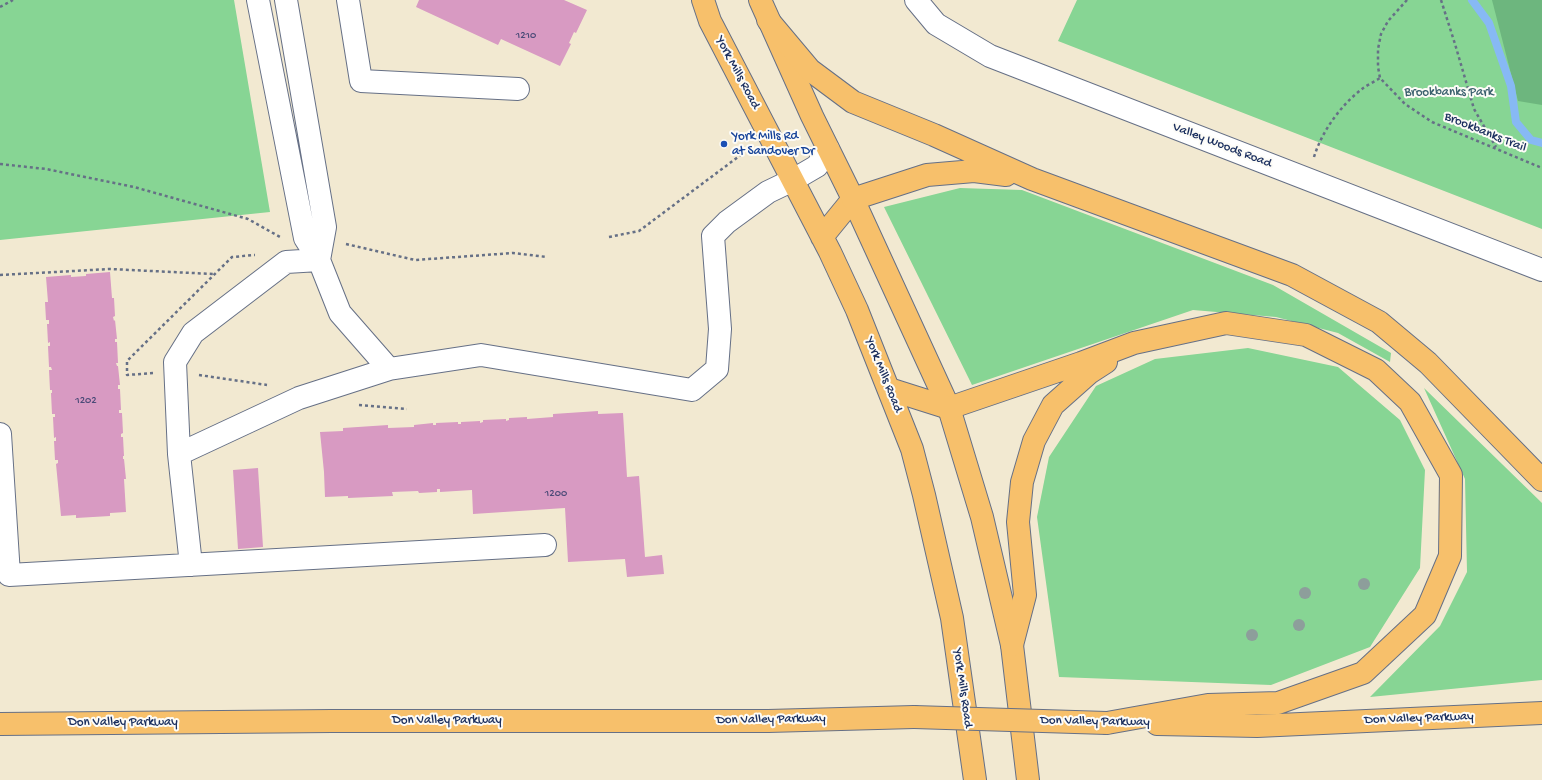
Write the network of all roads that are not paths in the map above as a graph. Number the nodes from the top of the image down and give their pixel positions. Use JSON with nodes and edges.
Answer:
{"nodes":[{"id":1,"x":258,"y":0,"type":"edge"},
{"id":2,"x":286,"y":0,"type":"edge"},
{"id":3,"x":348,"y":0,"type":"edge"},
{"id":4,"x":703,"y":0,"type":"edge"},
{"id":5,"x":916,"y":0,"type":"edge"},
{"id":6,"x":764,"y":10,"type":"edge"},
{"id":7,"x":518,"y":89,"type":"dead end"},
{"id":8,"x":828,"y":149,"type":"junction"},
{"id":9,"x":1032,"y":179,"type":"junction"},
{"id":10,"x":793,"y":180,"type":"junction"},
{"id":11,"x":853,"y":199,"type":"junction"},
{"id":12,"x":822,"y":237,"type":"junction"},
{"id":13,"x":320,"y":262,"type":"junction"},
{"id":14,"x":1542,"y":270,"type":"edge"},
{"id":15,"x":1134,"y":343,"type":"junction"},
{"id":16,"x":389,"y":369,"type":"junction"},
{"id":17,"x":889,"y":389,"type":"junction"},
{"id":18,"x":949,"y":408,"type":"junction"},
{"id":19,"x":0,"y":434,"type":"edge"},
{"id":20,"x":179,"y":454,"type":"junction"},
{"id":21,"x":1542,"y":480,"type":"edge"},
{"id":22,"x":545,"y":545,"type":"dead end"},
{"id":23,"x":190,"y":565,"type":"junction"},
{"id":24,"x":1012,"y":645,"type":"junction"},
{"id":25,"x":1542,"y":713,"type":"edge"},
{"id":26,"x":1107,"y":723,"type":"junction"},
{"id":27,"x":0,"y":724,"type":"edge"},
{"id":28,"x":975,"y":780,"type":"edge"},
{"id":29,"x":1028,"y":780,"type":"edge"}],
"edges":[{"from":1,"to":13,"type":"street"},
{"from":2,"to":13,"type":"street"},
{"from":3,"to":7,"type":"street"},
{"from":4,"to":10,"type":"main road","name":"York Mills Road"},
{"from":5,"to":14,"type":"street","name":"Valley Woods Road"},
{"from":6,"to":8,"type":"main road"},
{"from":6,"to":9,"type":"main road"},
{"from":8,"to":10,"type":"street"},
{"from":8,"to":11,"type":"main road"},
{"from":9,"to":11,"type":"main road"},
{"from":9,"to":21,"type":"main road"},
{"from":10,"to":12,"type":"main road","name":"York Mills Road"},
{"from":10,"to":16,"type":"street"},
{"from":11,"to":12,"type":"main road"},
{"from":11,"to":18,"type":"main road"},
{"from":12,"to":17,"type":"main road","name":"York Mills Road"},
{"from":13,"to":16,"type":"street"},
{"from":13,"to":20,"type":"street"},
{"from":15,"to":18,"type":"main road"},
{"from":15,"to":24,"type":"main road"},
{"from":15,"to":26,"type":"main road"},
{"from":16,"to":20,"type":"street"},
{"from":17,"to":18,"type":"main road"},
{"from":17,"to":28,"type":"main road","name":"York Mills Road"},
{"from":18,"to":24,"type":"main road"},
{"from":19,"to":23,"type":"street"},
{"from":20,"to":23,"type":"street"},
{"from":22,"to":23,"type":"street"},
{"from":24,"to":29,"type":"main road"},
{"from":25,"to":26,"type":"main road","name":"Don Valley Parkway"},
{"from":26,"to":27,"type":"main road","name":"Don Valley Parkway","bridge":true}]}
